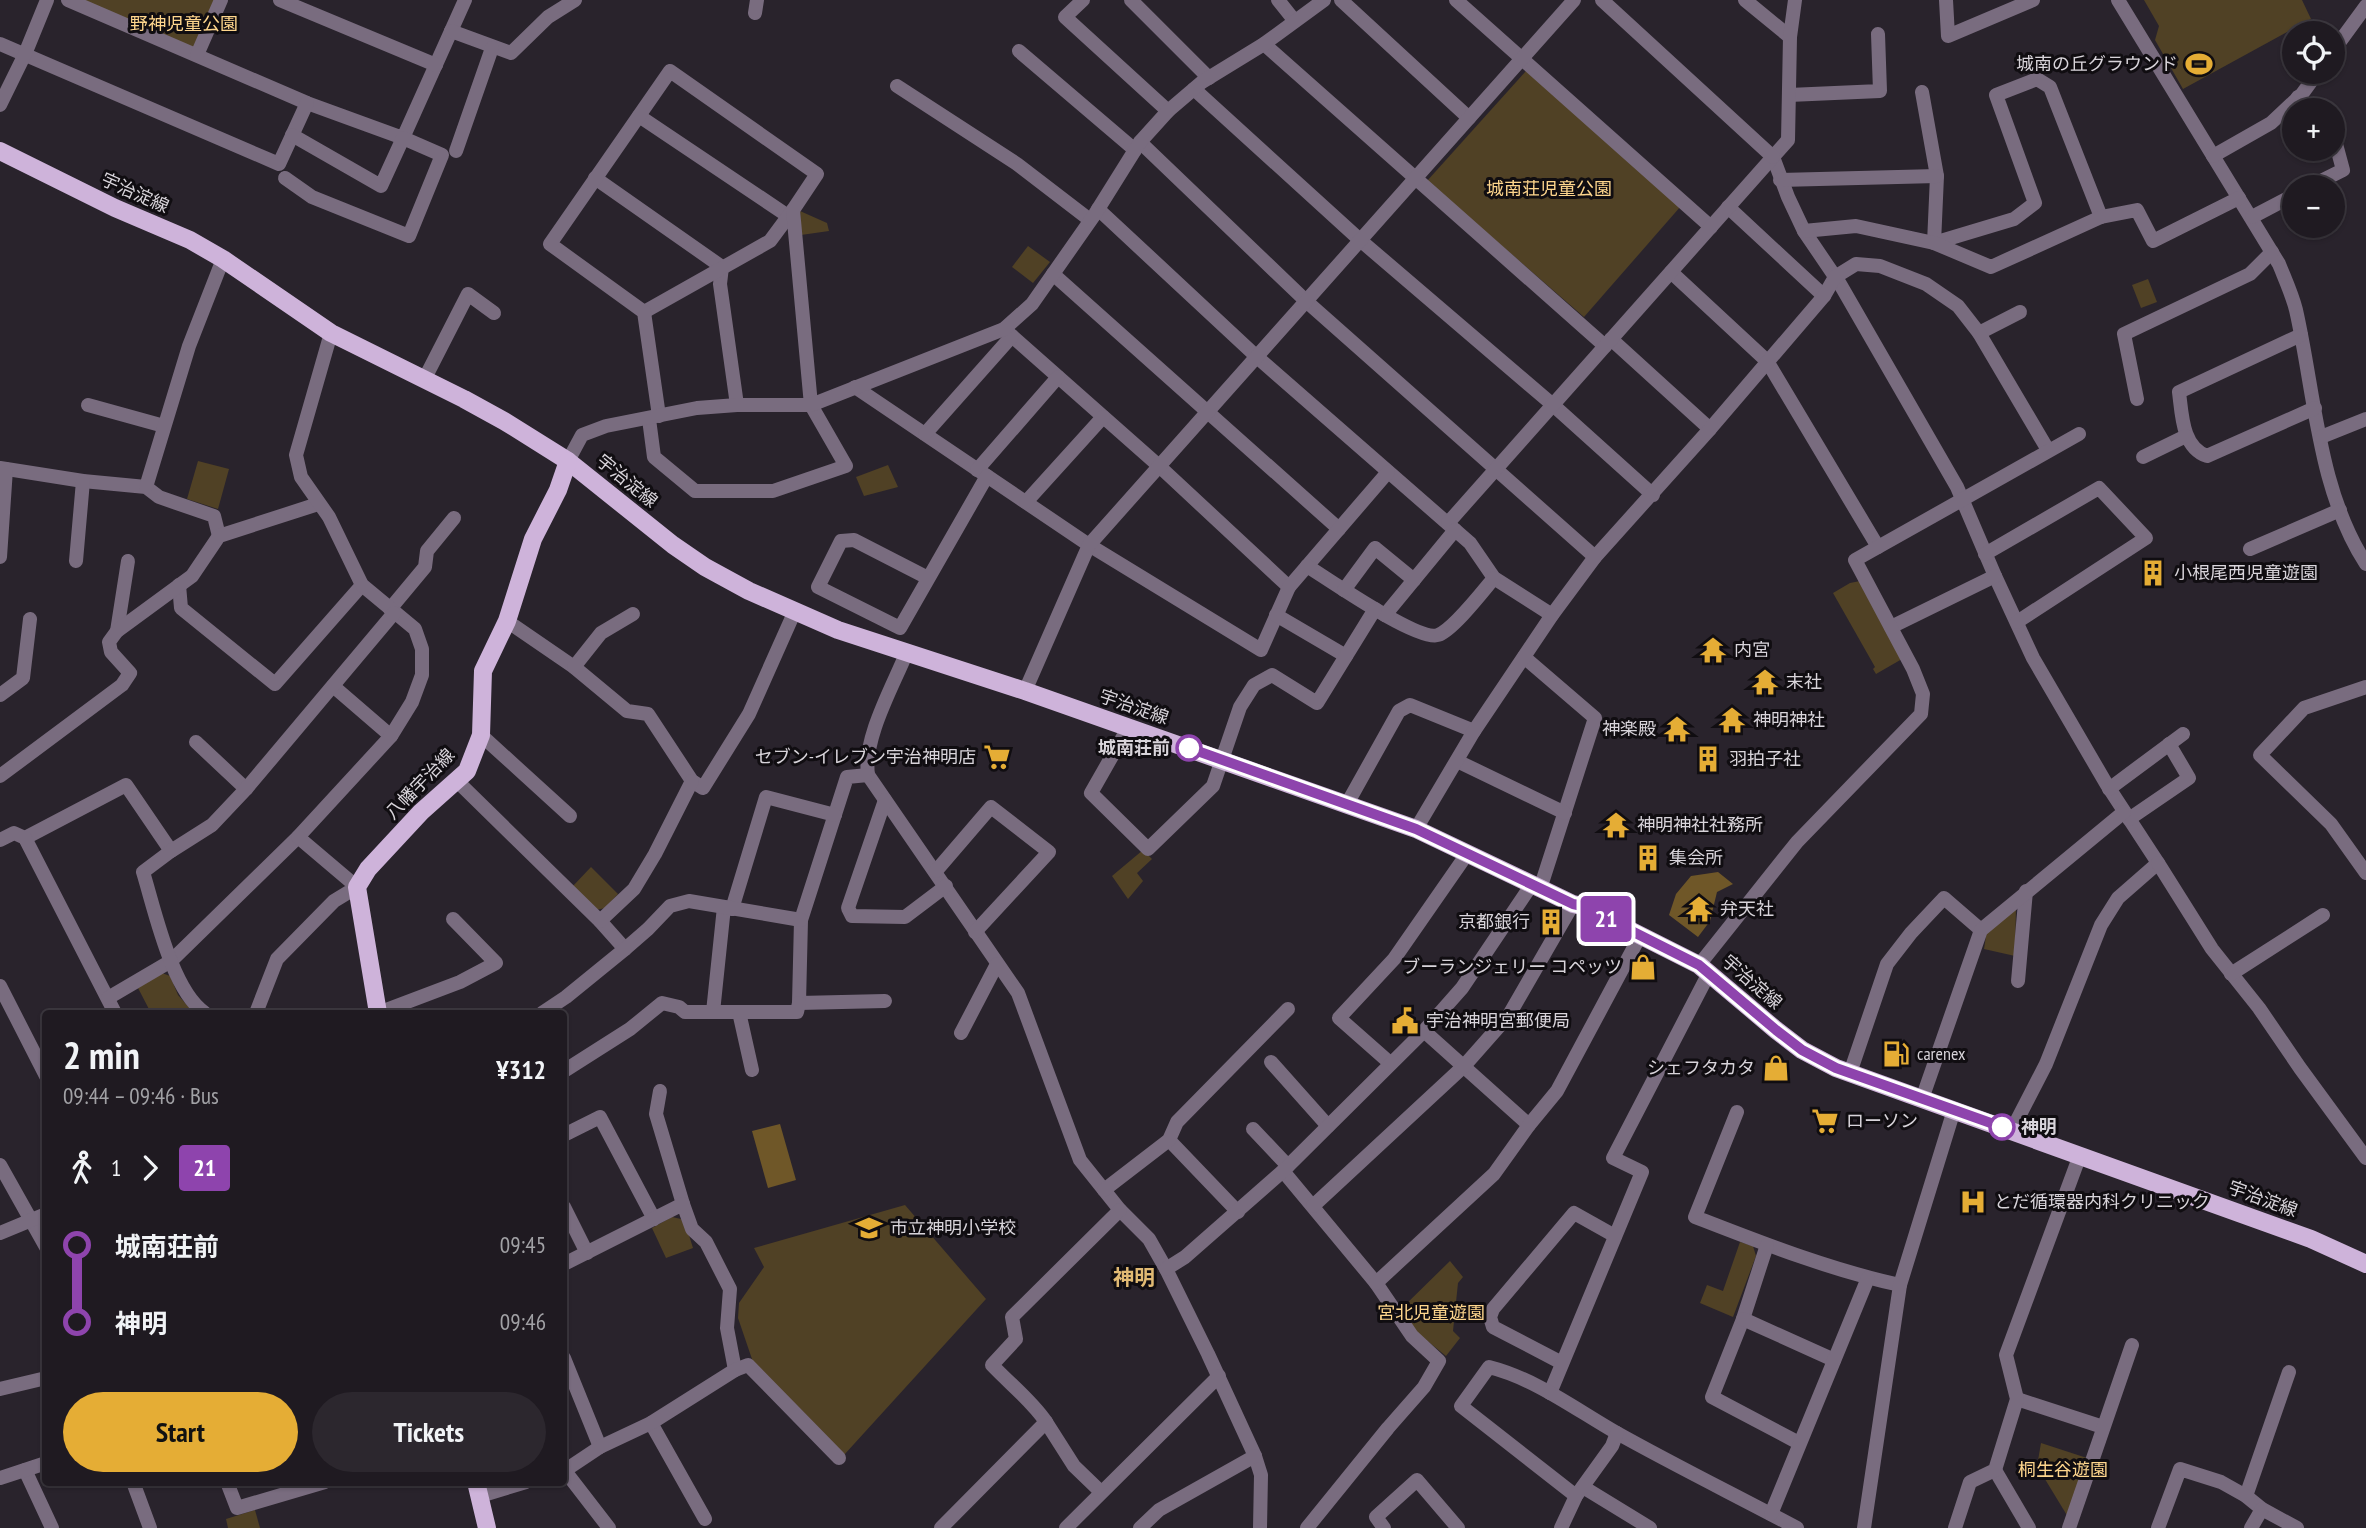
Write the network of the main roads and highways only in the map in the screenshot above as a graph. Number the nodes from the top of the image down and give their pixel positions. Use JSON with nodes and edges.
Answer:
{"nodes":[{"id":1,"x":0,"y":151,"type":"edge"},
{"id":2,"x":568,"y":461,"type":"junction"},
{"id":3,"x":378,"y":1010,"type":"edge"},
{"id":4,"x":2366,"y":1264,"type":"edge"},
{"id":5,"x":478,"y":1489,"type":"edge"},
{"id":6,"x":487,"y":1528,"type":"edge"}],
"edges":[{"from":1,"to":2,"type":"main road","name":"宇治淀線"},
{"from":2,"to":3,"type":"main road","name":"八幡宇治線"},
{"from":2,"to":4,"type":"main road","name":"宇治淀線"},
{"from":5,"to":6,"type":"main road"}]}
